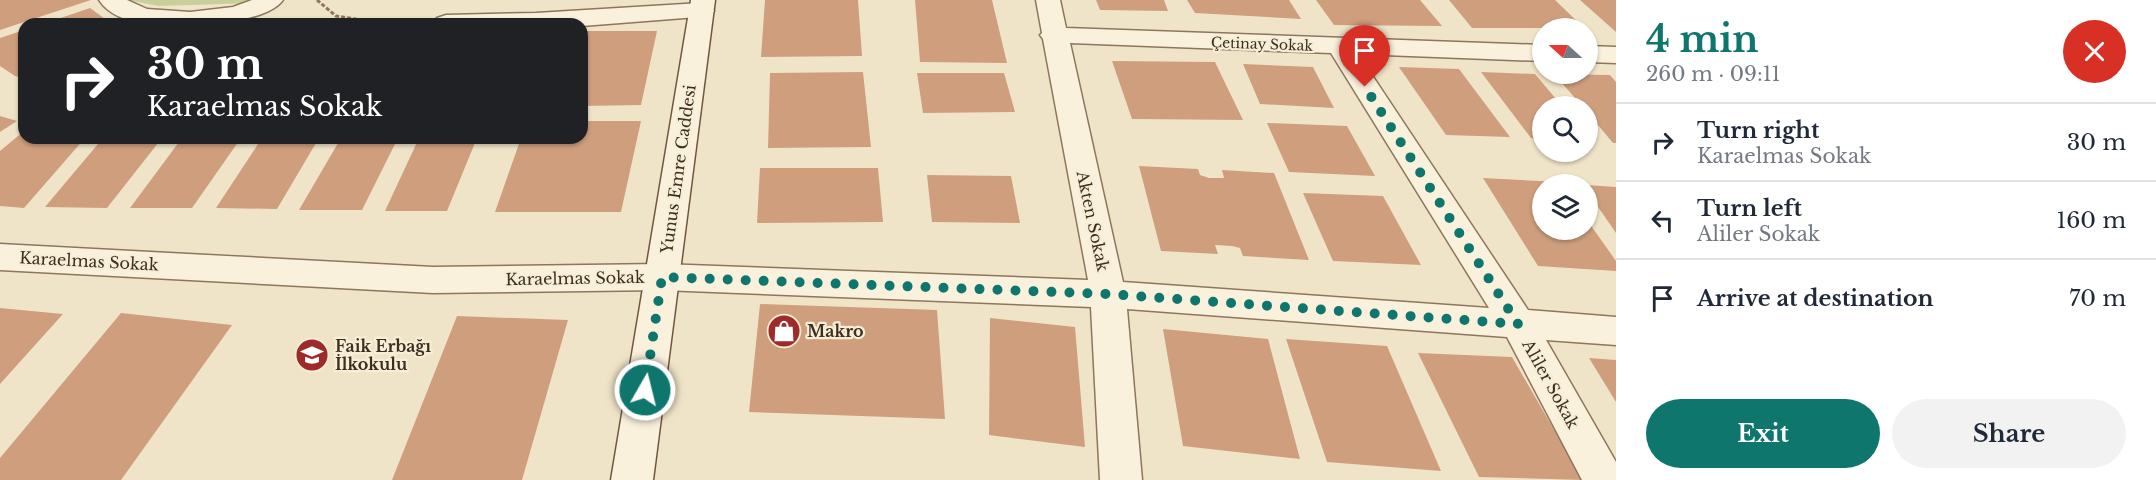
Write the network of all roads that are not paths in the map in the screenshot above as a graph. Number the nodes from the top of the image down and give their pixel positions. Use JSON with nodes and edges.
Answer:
{"nodes":[{"id":1,"x":111,"y":0,"type":"edge"},
{"id":2,"x":271,"y":0,"type":"edge"},
{"id":3,"x":1048,"y":0,"type":"edge"},
{"id":4,"x":702,"y":6,"type":"edge"},
{"id":5,"x":171,"y":18,"type":"edge"},
{"id":6,"x":194,"y":18,"type":"edge"},
{"id":7,"x":569,"y":18,"type":"edge"},
{"id":8,"x":1053,"y":35,"type":"junction"},
{"id":9,"x":1340,"y":47,"type":"junction"},
{"id":10,"x":1532,"y":53,"type":"edge"},
{"id":11,"x":1598,"y":54,"type":"edge"},
{"id":12,"x":1616,"y":55,"type":"edge"},
{"id":13,"x":1,"y":258,"type":"edge"},
{"id":14,"x":662,"y":277,"type":"junction"},
{"id":15,"x":1108,"y":294,"type":"junction"},
{"id":16,"x":1518,"y":324,"type":"junction"},
{"id":17,"x":1616,"y":331,"type":"edge"},
{"id":18,"x":632,"y":480,"type":"edge"},
{"id":19,"x":1121,"y":480,"type":"edge"},
{"id":20,"x":1604,"y":480,"type":"edge"}],
"edges":[{"from":1,"to":5,"type":"street"},
{"from":2,"to":6,"type":"street"},
{"from":3,"to":8,"type":"street","name":"Akten Sokak"},
{"from":4,"to":7,"type":"street"},
{"from":4,"to":14,"type":"street","name":"Yunus Emre Caddesi"},
{"from":8,"to":9,"type":"street","name":"Çetinay Sokak"},
{"from":8,"to":15,"type":"street","name":"Akten Sokak"},
{"from":9,"to":10,"type":"street","name":"Çetinay Sokak"},
{"from":9,"to":16,"type":"street","name":"Aliler Sokak"},
{"from":11,"to":12,"type":"street"},
{"from":13,"to":14,"type":"street","name":"Karaelmas Sokak"},
{"from":14,"to":15,"type":"street","name":"Karaelmas Sokak"},
{"from":14,"to":18,"type":"street","name":"Yunus Emre Caddesi"},
{"from":15,"to":16,"type":"street","name":"Karaelmas Sokak"},
{"from":15,"to":19,"type":"street","name":"Akten Sokak"},
{"from":16,"to":17,"type":"street","name":"Karaelmas Sokak"},
{"from":16,"to":20,"type":"street","name":"Aliler Sokak"}]}
